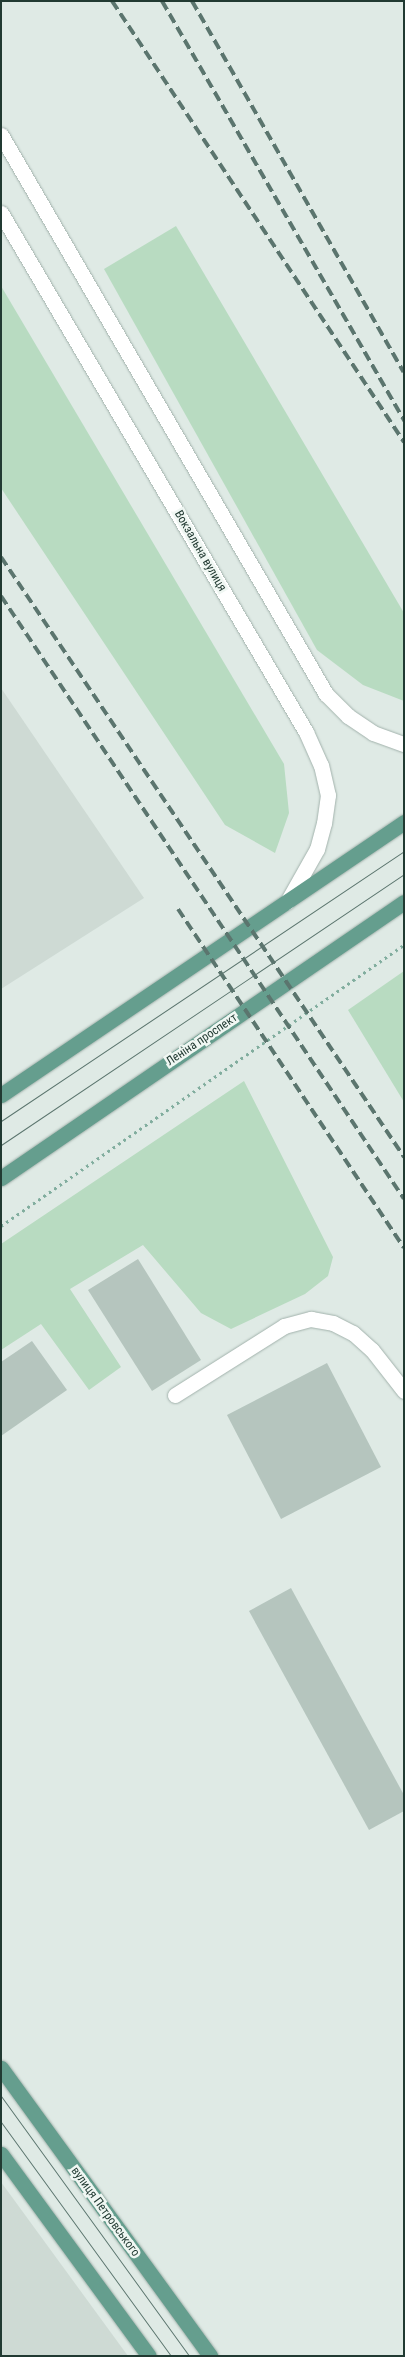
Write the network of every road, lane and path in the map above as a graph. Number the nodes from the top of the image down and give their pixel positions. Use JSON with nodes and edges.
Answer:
{"nodes":[{"id":1,"x":1,"y":134,"type":"edge"},
{"id":2,"x":1,"y":213,"type":"edge"},
{"id":3,"x":404,"y":744,"type":"edge"},
{"id":4,"x":404,"y":822,"type":"edge"},
{"id":5,"x":287,"y":902,"type":"junction"},
{"id":6,"x":404,"y":902,"type":"edge"},
{"id":7,"x":404,"y":945,"type":"edge"},
{"id":8,"x":1,"y":1095,"type":"edge"},
{"id":9,"x":1,"y":1178,"type":"edge"},
{"id":10,"x":1,"y":1226,"type":"edge"},
{"id":11,"x":404,"y":1391,"type":"edge"},
{"id":12,"x":175,"y":1394,"type":"dead end"},
{"id":13,"x":1,"y":2068,"type":"edge"},
{"id":14,"x":1,"y":2154,"type":"edge"},
{"id":15,"x":150,"y":2356,"type":"edge"},
{"id":16,"x":210,"y":2356,"type":"edge"}],
"edges":[{"from":1,"to":3,"type":"street"},
{"from":2,"to":5,"type":"street","name":"Вокзальна вулиця"},
{"from":4,"to":5,"type":"main road"},
{"from":5,"to":8,"type":"main road"},
{"from":6,"to":9,"type":"main road","name":"Леніна проспект"},
{"from":7,"to":10,"type":"path"},
{"from":11,"to":12,"type":"street"},
{"from":13,"to":16,"type":"main road","name":"вулиця Петровського"},
{"from":14,"to":15,"type":"main road"}]}
